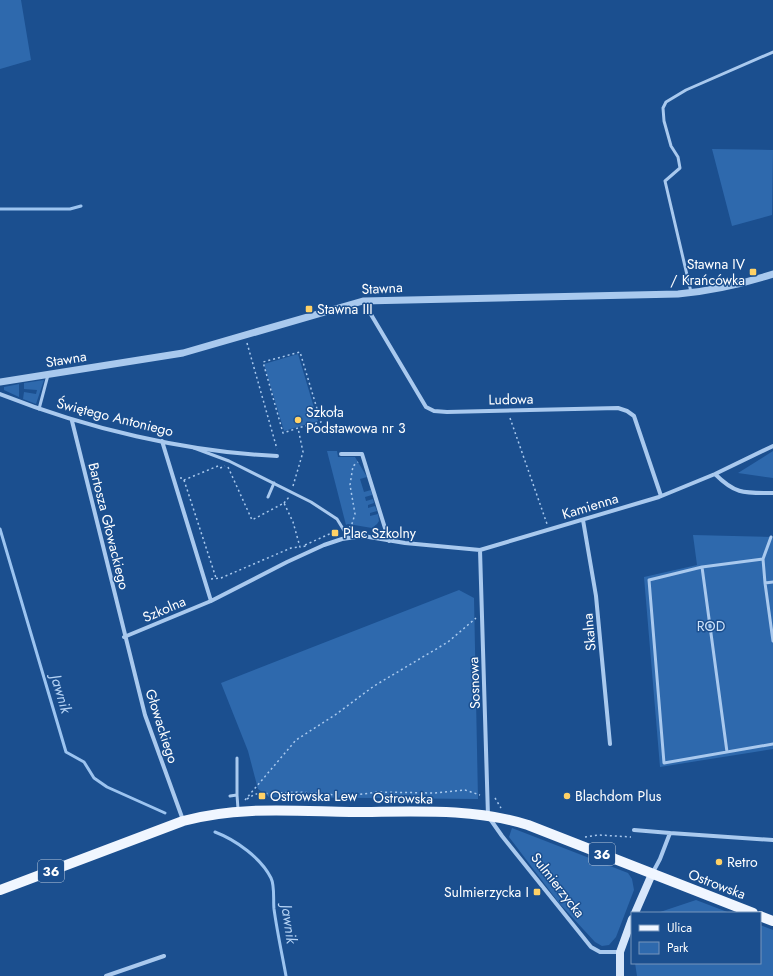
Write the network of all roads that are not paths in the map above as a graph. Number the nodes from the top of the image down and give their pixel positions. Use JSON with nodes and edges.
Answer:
{"nodes":[{"id":1,"x":773,"y":52,"type":"edge"},
{"id":2,"x":773,"y":274,"type":"edge"},
{"id":3,"x":691,"y":293,"type":"junction"},
{"id":4,"x":363,"y":301,"type":"junction"},
{"id":5,"x":48,"y":375,"type":"junction"},
{"id":6,"x":0,"y":382,"type":"edge"},
{"id":7,"x":0,"y":394,"type":"edge"},
{"id":8,"x":39,"y":409,"type":"junction"},
{"id":9,"x":72,"y":421,"type":"junction"},
{"id":10,"x":162,"y":441,"type":"junction"},
{"id":11,"x":773,"y":446,"type":"edge"},
{"id":12,"x":193,"y":448,"type":"junction"},
{"id":13,"x":341,"y":454,"type":"dead end"},
{"id":14,"x":277,"y":456,"type":"road end"},
{"id":15,"x":716,"y":474,"type":"junction"},
{"id":16,"x":274,"y":483,"type":"junction"},
{"id":17,"x":773,"y":493,"type":"edge"},
{"id":18,"x":268,"y":496,"type":"dead end"},
{"id":19,"x":661,"y":496,"type":"junction"},
{"id":20,"x":582,"y":520,"type":"junction"},
{"id":21,"x":771,"y":537,"type":"dead end"},
{"id":22,"x":348,"y":538,"type":"junction"},
{"id":23,"x":389,"y":541,"type":"junction"},
{"id":24,"x":480,"y":550,"type":"junction"},
{"id":25,"x":308,"y":552,"type":"joint"},
{"id":26,"x":762,"y":559,"type":"junction"},
{"id":27,"x":702,"y":567,"type":"junction"},
{"id":28,"x":773,"y":582,"type":"edge"},
{"id":29,"x":765,"y":583,"type":"junction"},
{"id":30,"x":211,"y":601,"type":"junction"},
{"id":31,"x":124,"y":637,"type":"junction"},
{"id":32,"x":773,"y":641,"type":"edge"},
{"id":33,"x":610,"y":744,"type":"dead end"},
{"id":34,"x":773,"y":744,"type":"edge"},
{"id":35,"x":727,"y":752,"type":"junction"},
{"id":36,"x":237,"y":758,"type":"dead end"},
{"id":37,"x":238,"y":795,"type":"junction"},
{"id":38,"x":230,"y":796,"type":"dead end"},
{"id":39,"x":238,"y":811,"type":"junction"},
{"id":40,"x":488,"y":816,"type":"junction"},
{"id":41,"x":184,"y":821,"type":"junction"},
{"id":42,"x":634,"y":830,"type":"road end"},
{"id":43,"x":670,"y":833,"type":"junction"},
{"id":44,"x":773,"y":840,"type":"edge"},
{"id":45,"x":652,"y":874,"type":"junction"},
{"id":46,"x":0,"y":890,"type":"edge"},
{"id":47,"x":635,"y":912,"type":"edge"},
{"id":48,"x":749,"y":912,"type":"edge"},
{"id":49,"x":761,"y":916,"type":"edge"},
{"id":50,"x":773,"y":921,"type":"edge"},
{"id":51,"x":631,"y":922,"type":"edge"},
{"id":52,"x":620,"y":952,"type":"junction"},
{"id":53,"x":164,"y":956,"type":"dead end"},
{"id":54,"x":106,"y":976,"type":"edge"},
{"id":55,"x":620,"y":976,"type":"edge"}],
"edges":[{"from":1,"to":3,"type":"lane"},
{"from":2,"to":3,"type":"street","name":"Stawna"},
{"from":3,"to":4,"type":"street","name":"Stawna"},
{"from":4,"to":5,"type":"street","name":"Stawna"},
{"from":4,"to":19,"type":"street","name":"Ludowa"},
{"from":5,"to":6,"type":"street","name":"Stawna"},
{"from":5,"to":8,"type":"lane"},
{"from":7,"to":8,"type":"street","name":"Świętego Antoniego"},
{"from":8,"to":9,"type":"street","name":"Świętego Antoniego"},
{"from":9,"to":10,"type":"street","name":"Świętego Antoniego"},
{"from":9,"to":31,"type":"street","name":"Bartosza Głowackiego"},
{"from":10,"to":12,"type":"street","name":"Świętego Antoniego"},
{"from":10,"to":30,"type":"street"},
{"from":11,"to":15,"type":"street","name":"Kamienna"},
{"from":12,"to":14,"type":"street","name":"Świętego Antoniego"},
{"from":12,"to":16,"type":"lane"},
{"from":13,"to":23,"type":"street"},
{"from":15,"to":17,"type":"street"},
{"from":15,"to":19,"type":"street","name":"Kamienna"},
{"from":16,"to":18,"type":"lane"},
{"from":16,"to":22,"type":"lane"},
{"from":19,"to":20,"type":"street","name":"Kamienna"},
{"from":20,"to":24,"type":"street","name":"Kamienna"},
{"from":20,"to":33,"type":"street","name":"Skalna"},
{"from":21,"to":26,"type":"lane"},
{"from":22,"to":23,"type":"street","name":"Kamienna"},
{"from":22,"to":25,"type":"street","name":"Kamienna"},
{"from":23,"to":24,"type":"street","name":"Kamienna"},
{"from":24,"to":40,"type":"street","name":"Sosnowa"},
{"from":25,"to":30,"type":"street","name":"Szkolna"},
{"from":26,"to":27,"type":"lane"},
{"from":26,"to":29,"type":"lane"},
{"from":27,"to":35,"type":"lane"},
{"from":27,"to":35,"type":"lane"},
{"from":28,"to":29,"type":"lane"},
{"from":29,"to":32,"type":"lane"},
{"from":30,"to":31,"type":"street","name":"Szkolna"},
{"from":31,"to":41,"type":"street","name":"Głowackiego"},
{"from":34,"to":35,"type":"lane"},
{"from":36,"to":37,"type":"lane"},
{"from":37,"to":38,"type":"lane"},
{"from":37,"to":39,"type":"lane"},
{"from":39,"to":40,"type":"main road","name":"Ostrowska","number":"36"},
{"from":39,"to":41,"type":"main road","name":"Ostrowska","number":"36"},
{"from":40,"to":45,"type":"main road","name":"Ostrowska","number":"36"},
{"from":40,"to":52,"type":"street","name":"Sulmierzycka"},
{"from":41,"to":46,"type":"main road","name":"Ostrowska","number":"36"},
{"from":42,"to":43,"type":"street"},
{"from":43,"to":44,"type":"street"},
{"from":43,"to":45,"type":"street"},
{"from":45,"to":47,"type":"main road"},
{"from":45,"to":48,"type":"main road","name":"Ostrowska","number":"36"},
{"from":49,"to":50,"type":"main road"},
{"from":51,"to":52,"type":"main road"},
{"from":52,"to":55,"type":"main road"},
{"from":53,"to":54,"type":"street"}]}
